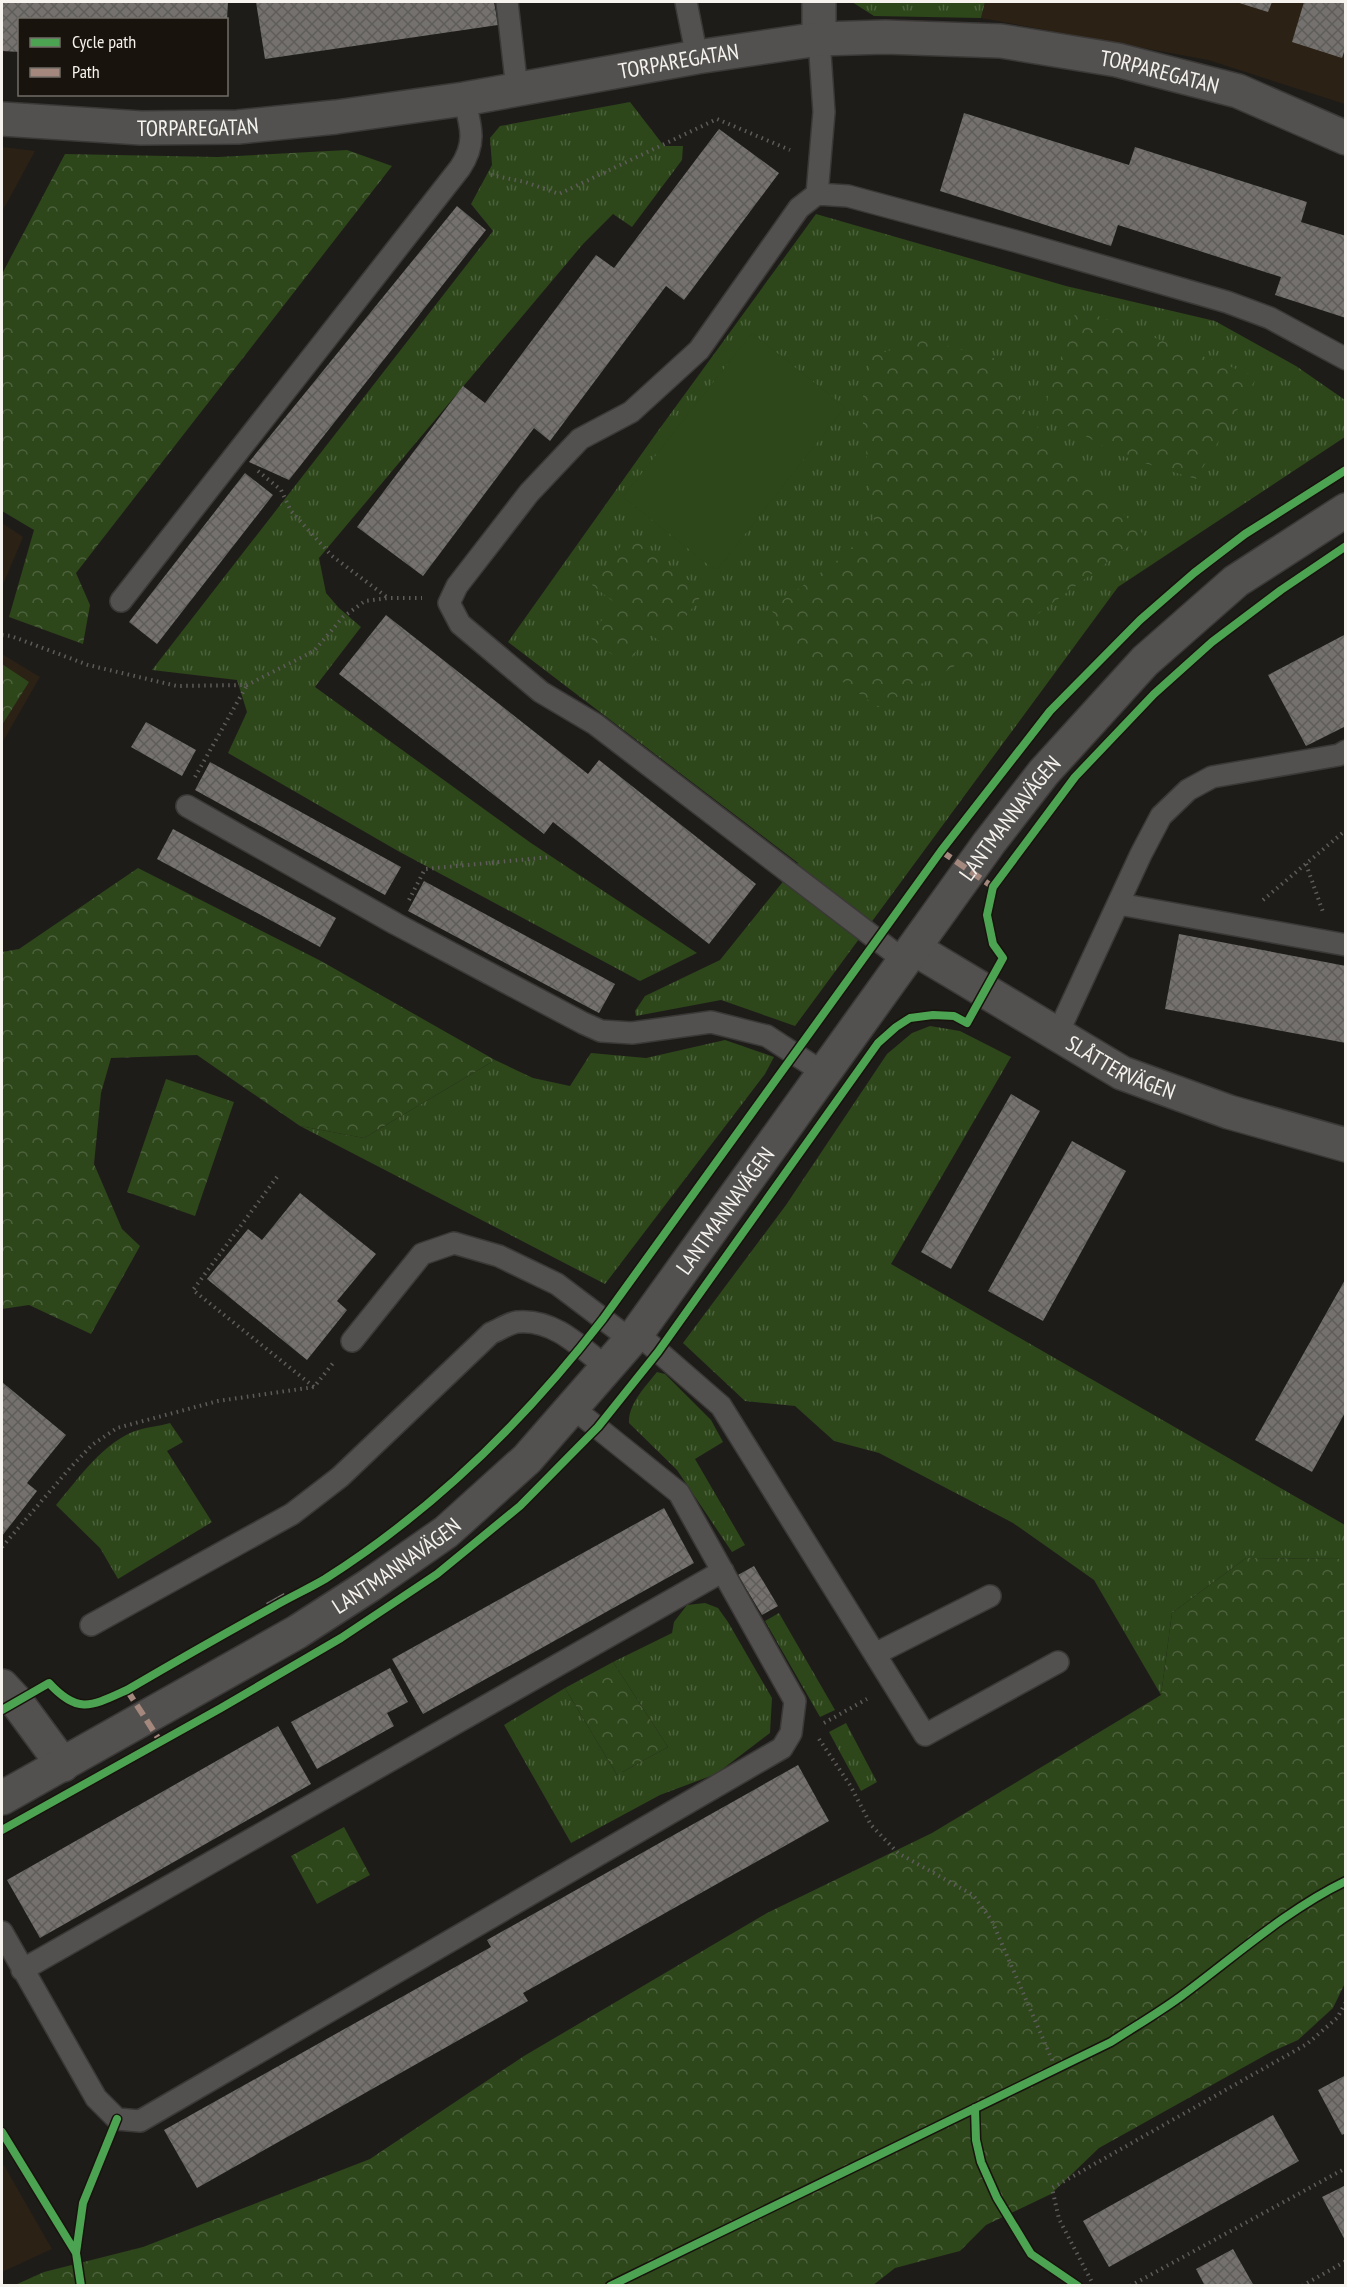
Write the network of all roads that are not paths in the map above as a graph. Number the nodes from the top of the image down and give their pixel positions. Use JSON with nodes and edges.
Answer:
{"nodes":[{"id":1,"x":507,"y":2,"type":"edge"},
{"id":2,"x":686,"y":2,"type":"edge"},
{"id":3,"x":819,"y":2,"type":"edge"},
{"id":4,"x":819,"y":39,"type":"junction"},
{"id":5,"x":697,"y":57,"type":"junction"},
{"id":6,"x":517,"y":89,"type":"junction"},
{"id":7,"x":464,"y":99,"type":"junction"},
{"id":8,"x":2,"y":119,"type":"edge"},
{"id":9,"x":1346,"y":138,"type":"edge"},
{"id":10,"x":817,"y":194,"type":"junction"},
{"id":11,"x":1346,"y":359,"type":"edge"},
{"id":12,"x":1346,"y":510,"type":"edge"},
{"id":13,"x":121,"y":601,"type":"dead end"},
{"id":14,"x":1346,"y":751,"type":"edge"},
{"id":15,"x":187,"y":806,"type":"road end"},
{"id":16,"x":1119,"y":904,"type":"junction"},
{"id":17,"x":1340,"y":944,"type":"edge"},
{"id":18,"x":910,"y":955,"type":"junction"},
{"id":19,"x":1057,"y":1035,"type":"junction"},
{"id":20,"x":824,"y":1073,"type":"junction"},
{"id":21,"x":1346,"y":1145,"type":"edge"},
{"id":22,"x":634,"y":1336,"type":"junction"},
{"id":23,"x":352,"y":1341,"type":"road end"},
{"id":24,"x":607,"y":1368,"type":"junction"},
{"id":25,"x":573,"y":1408,"type":"junction"},
{"id":26,"x":723,"y":1571,"type":"junction"},
{"id":27,"x":990,"y":1596,"type":"dead end"},
{"id":28,"x":91,"y":1625,"type":"dead end"},
{"id":29,"x":875,"y":1654,"type":"junction"},
{"id":30,"x":1058,"y":1662,"type":"dead end"},
{"id":31,"x":2,"y":1686,"type":"edge"},
{"id":32,"x":63,"y":1766,"type":"junction"},
{"id":33,"x":2,"y":1798,"type":"edge"},
{"id":34,"x":2,"y":1932,"type":"edge"},
{"id":35,"x":22,"y":1970,"type":"junction"}],
"edges":[{"from":1,"to":6,"type":"lane"},
{"from":2,"to":5,"type":"lane"},
{"from":3,"to":4,"type":"street"},
{"from":4,"to":5,"type":"street","name":"TORPAREGATAN"},
{"from":4,"to":9,"type":"street","name":"TORPAREGATAN"},
{"from":4,"to":10,"type":"lane"},
{"from":5,"to":6,"type":"street","name":"TORPAREGATAN"},
{"from":6,"to":7,"type":"street","name":"TORPAREGATAN"},
{"from":7,"to":8,"type":"street","name":"TORPAREGATAN"},
{"from":7,"to":13,"type":"lane"},
{"from":10,"to":11,"type":"lane"},
{"from":10,"to":18,"type":"lane"},
{"from":12,"to":18,"type":"street","name":"LANTMANNAVÄGEN"},
{"from":14,"to":16,"type":"lane"},
{"from":15,"to":20,"type":"lane"},
{"from":16,"to":17,"type":"lane"},
{"from":16,"to":19,"type":"lane"},
{"from":18,"to":19,"type":"street","name":"SLÅTTERVÄGEN"},
{"from":18,"to":20,"type":"street","name":"LANTMANNAVÄGEN"},
{"from":19,"to":21,"type":"street","name":"SLÅTTERVÄGEN"},
{"from":20,"to":22,"type":"street","name":"LANTMANNAVÄGEN"},
{"from":22,"to":23,"type":"lane"},
{"from":22,"to":24,"type":"street","name":"LANTMANNAVÄGEN"},
{"from":22,"to":29,"type":"lane"},
{"from":24,"to":25,"type":"street","name":"LANTMANNAVÄGEN"},
{"from":24,"to":28,"type":"lane"},
{"from":25,"to":26,"type":"lane"},
{"from":25,"to":32,"type":"street","name":"LANTMANNAVÄGEN"},
{"from":26,"to":35,"type":"lane"},
{"from":26,"to":35,"type":"lane"},
{"from":27,"to":29,"type":"lane"},
{"from":29,"to":30,"type":"lane"},
{"from":31,"to":32,"type":"street"},
{"from":32,"to":33,"type":"street","name":"LANTMANNAVÄGEN"},
{"from":34,"to":35,"type":"lane"}]}
